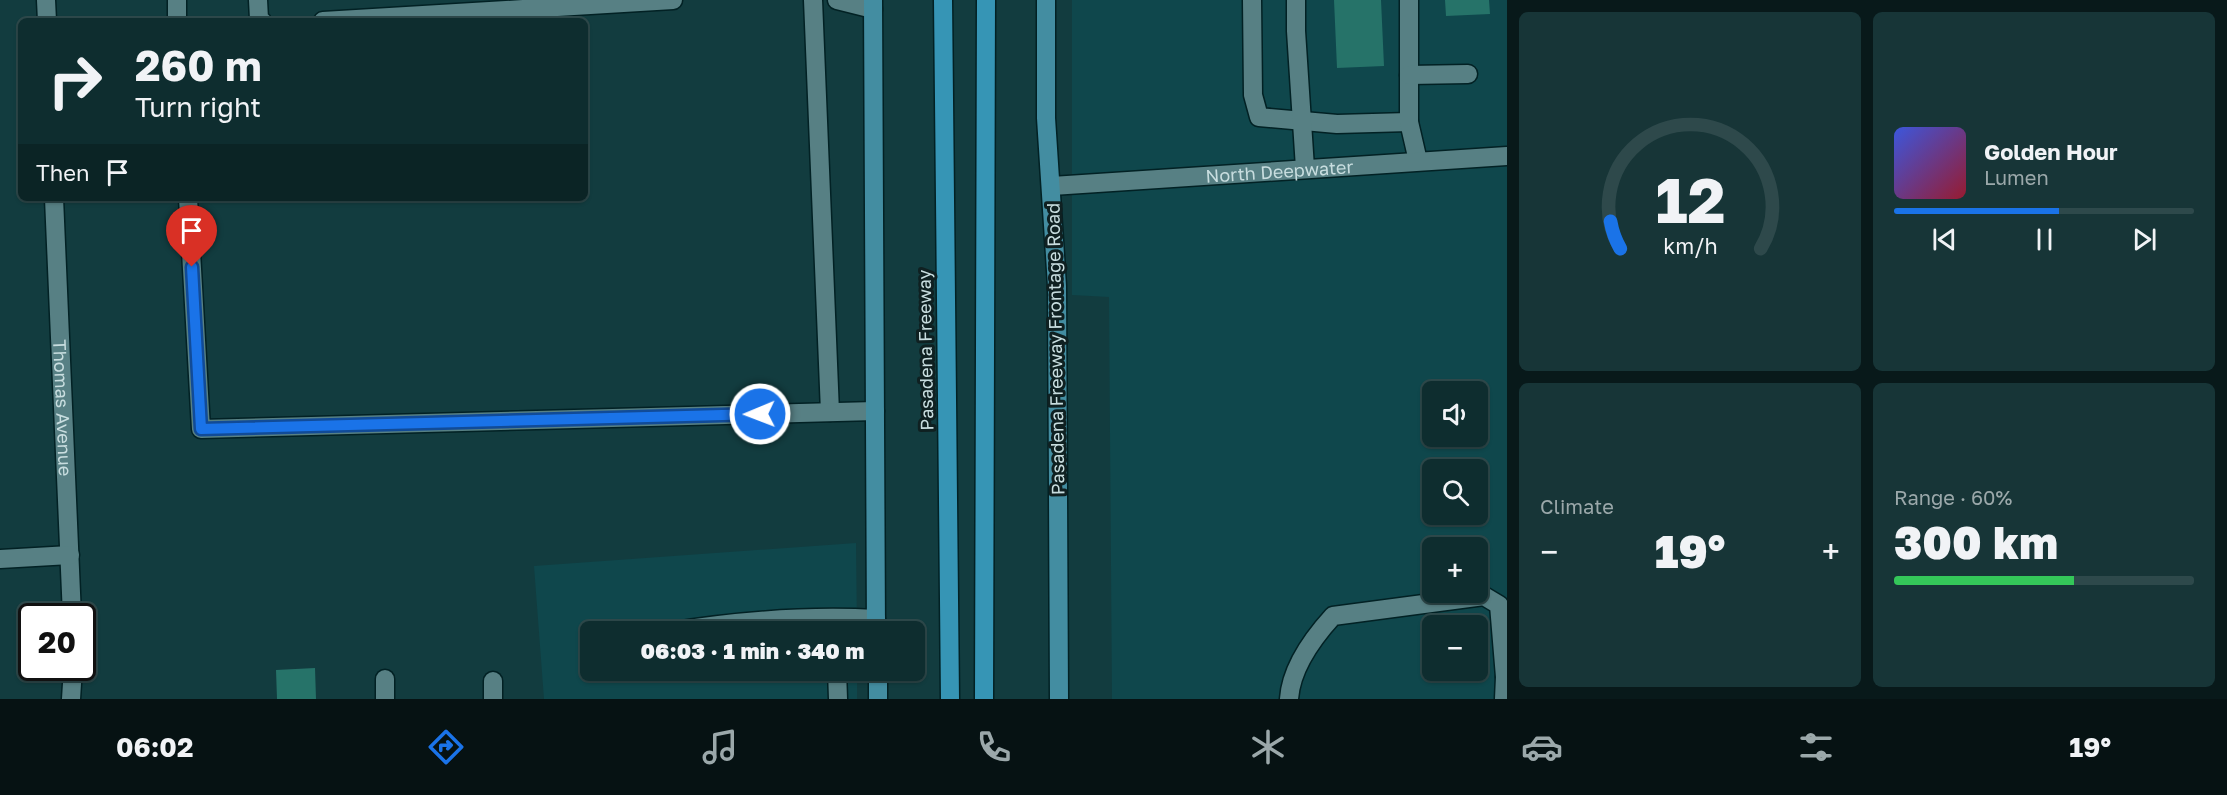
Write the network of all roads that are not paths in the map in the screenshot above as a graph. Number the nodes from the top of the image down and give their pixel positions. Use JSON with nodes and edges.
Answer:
{"nodes":[{"id":1,"x":46,"y":0,"type":"edge"},
{"id":2,"x":177,"y":0,"type":"edge"},
{"id":3,"x":258,"y":0,"type":"edge"},
{"id":4,"x":673,"y":0,"type":"edge"},
{"id":5,"x":813,"y":0,"type":"edge"},
{"id":6,"x":837,"y":0,"type":"edge"},
{"id":7,"x":943,"y":0,"type":"edge"},
{"id":8,"x":986,"y":0,"type":"edge"},
{"id":9,"x":1046,"y":0,"type":"edge"},
{"id":10,"x":1252,"y":0,"type":"edge"},
{"id":11,"x":1296,"y":0,"type":"edge"},
{"id":12,"x":1409,"y":0,"type":"edge"},
{"id":13,"x":873,"y":5,"type":"edge"},
{"id":14,"x":47,"y":18,"type":"edge"},
{"id":15,"x":177,"y":18,"type":"edge"},
{"id":16,"x":259,"y":18,"type":"edge"},
{"id":17,"x":373,"y":18,"type":"edge"},
{"id":18,"x":1468,"y":74,"type":"dead end"},
{"id":19,"x":1409,"y":75,"type":"junction"},
{"id":20,"x":1304,"y":121,"type":"junction"},
{"id":21,"x":1409,"y":122,"type":"junction"},
{"id":22,"x":1507,"y":156,"type":"edge"},
{"id":23,"x":1418,"y":161,"type":"junction"},
{"id":24,"x":1305,"y":168,"type":"junction"},
{"id":25,"x":1052,"y":186,"type":"junction"},
{"id":26,"x":54,"y":201,"type":"edge"},
{"id":27,"x":188,"y":201,"type":"edge"},
{"id":28,"x":875,"y":411,"type":"junction"},
{"id":29,"x":830,"y":412,"type":"junction"},
{"id":30,"x":69,"y":555,"type":"junction"},
{"id":31,"x":0,"y":559,"type":"edge"},
{"id":32,"x":71,"y":603,"type":"edge"},
{"id":33,"x":876,"y":621,"type":"edge"},
{"id":34,"x":1506,"y":677,"type":"edge"},
{"id":35,"x":385,"y":679,"type":"dead end"},
{"id":36,"x":72,"y":681,"type":"edge"},
{"id":37,"x":837,"y":681,"type":"edge"},
{"id":38,"x":878,"y":681,"type":"edge"},
{"id":39,"x":71,"y":699,"type":"edge"},
{"id":40,"x":385,"y":699,"type":"edge"},
{"id":41,"x":838,"y":699,"type":"edge"},
{"id":42,"x":878,"y":699,"type":"edge"},
{"id":43,"x":950,"y":699,"type":"edge"},
{"id":44,"x":984,"y":699,"type":"edge"},
{"id":45,"x":1059,"y":699,"type":"edge"},
{"id":46,"x":1289,"y":699,"type":"edge"},
{"id":47,"x":1504,"y":699,"type":"edge"}],
"edges":[{"from":1,"to":14,"type":"street"},
{"from":2,"to":15,"type":"street"},
{"from":3,"to":16,"type":"street"},
{"from":4,"to":17,"type":"street"},
{"from":5,"to":29,"type":"street"},
{"from":6,"to":13,"type":"street"},
{"from":7,"to":43,"type":"highway","name":"Pasadena Freeway"},
{"from":8,"to":44,"type":"highway"},
{"from":9,"to":25,"type":"main road","name":"Pasadena Freeway Frontage Road"},
{"from":10,"to":20,"type":"street"},
{"from":11,"to":20,"type":"street"},
{"from":12,"to":19,"type":"street"},
{"from":13,"to":28,"type":"main road"},
{"from":18,"to":19,"type":"street"},
{"from":19,"to":21,"type":"street"},
{"from":20,"to":21,"type":"street"},
{"from":20,"to":24,"type":"street"},
{"from":21,"to":23,"type":"street"},
{"from":22,"to":23,"type":"street","name":"North Deepwater"},
{"from":23,"to":24,"type":"street","name":"North Deepwater"},
{"from":24,"to":25,"type":"street","name":"North Deepwater"},
{"from":25,"to":45,"type":"main road","name":"Pasadena Freeway Frontage Road"},
{"from":26,"to":30,"type":"street","name":"Thomas Avenue"},
{"from":27,"to":29,"type":"street"},
{"from":28,"to":29,"type":"street"},
{"from":28,"to":33,"type":"main road"},
{"from":30,"to":31,"type":"street"},
{"from":30,"to":32,"type":"street","name":"Thomas Avenue"},
{"from":34,"to":46,"type":"street"},
{"from":34,"to":47,"type":"street"},
{"from":35,"to":40,"type":"street"},
{"from":36,"to":39,"type":"street"},
{"from":37,"to":41,"type":"street"},
{"from":38,"to":42,"type":"main road"}]}
